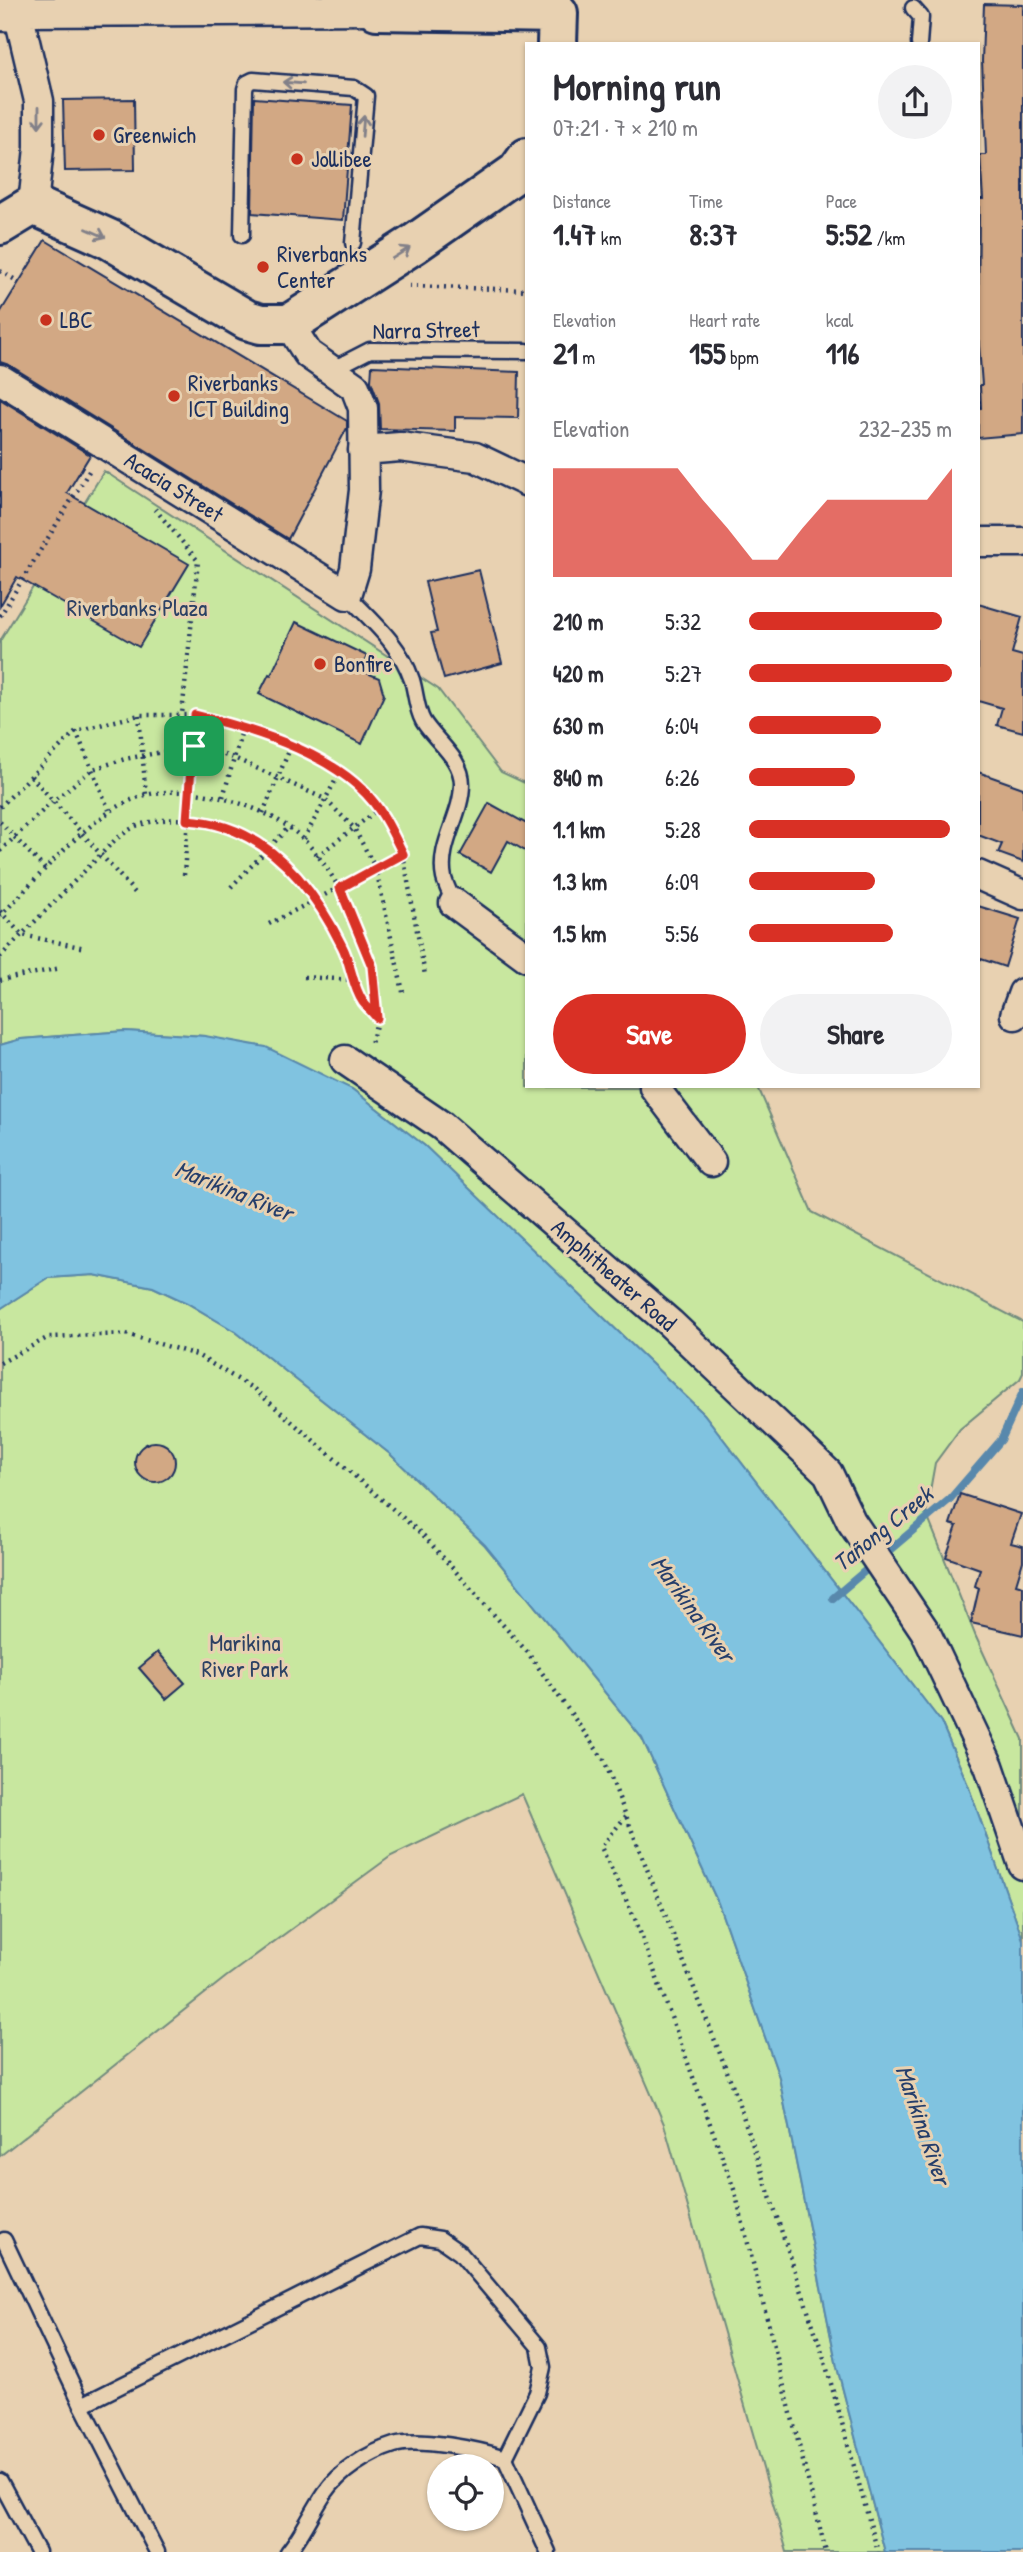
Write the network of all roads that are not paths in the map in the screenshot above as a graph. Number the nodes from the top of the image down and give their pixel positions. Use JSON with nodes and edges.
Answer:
{"nodes":[{"id":1,"x":375,"y":5,"type":"edge"},
{"id":2,"x":11,"y":7,"type":"edge"},
{"id":3,"x":913,"y":8,"type":"dead end"},
{"id":4,"x":558,"y":19,"type":"edge"},
{"id":5,"x":919,"y":42,"type":"edge"},
{"id":6,"x":525,"y":161,"type":"edge"},
{"id":7,"x":33,"y":205,"type":"junction"},
{"id":8,"x":0,"y":225,"type":"edge"},
{"id":9,"x":242,"y":235,"type":"dead end"},
{"id":10,"x":353,"y":243,"type":"dead end"},
{"id":11,"x":289,"y":324,"type":"junction"},
{"id":12,"x":525,"y":351,"type":"edge"},
{"id":13,"x":331,"y":370,"type":"junction"},
{"id":14,"x":0,"y":379,"type":"edge"},
{"id":15,"x":362,"y":450,"type":"junction"},
{"id":16,"x":525,"y":481,"type":"edge"},
{"id":17,"x":980,"y":542,"type":"edge"},
{"id":18,"x":1023,"y":542,"type":"edge"},
{"id":19,"x":347,"y":595,"type":"junction"},
{"id":20,"x":980,"y":876,"type":"edge"},
{"id":21,"x":1023,"y":895,"type":"edge"},
{"id":22,"x":454,"y":903,"type":"joint"},
{"id":23,"x":525,"y":956,"type":"edge"},
{"id":24,"x":345,"y":1060,"type":"dead end"},
{"id":25,"x":655,"y":1088,"type":"edge"},
{"id":26,"x":711,"y":1162,"type":"dead end"},
{"id":27,"x":1023,"y":1865,"type":"edge"},
{"id":28,"x":4,"y":2241,"type":"dead end"},
{"id":29,"x":82,"y":2405,"type":"junction"},
{"id":30,"x":505,"y":2458,"type":"junction"},
{"id":31,"x":0,"y":2481,"type":"edge"},
{"id":32,"x":38,"y":2552,"type":"edge"},
{"id":33,"x":157,"y":2552,"type":"edge"},
{"id":34,"x":288,"y":2552,"type":"edge"},
{"id":35,"x":548,"y":2552,"type":"edge"}],
"edges":[{"from":1,"to":2,"type":"street"},
{"from":1,"to":4,"type":"street"},
{"from":2,"to":7,"type":"street","one_way":true},
{"from":3,"to":5,"type":"lane"},
{"from":11,"to":6,"type":"street","one_way":true},
{"from":7,"to":8,"type":"street"},
{"from":7,"to":11,"type":"street","one_way":true},
{"from":10,"to":9,"type":"lane","one_way":true},
{"from":11,"to":13,"type":"street"},
{"from":12,"to":13,"type":"lane","name":"Narra Street"},
{"from":13,"to":15,"type":"street"},
{"from":14,"to":19,"type":"street","name":"Acacia Street"},
{"from":15,"to":16,"type":"street"},
{"from":15,"to":19,"type":"street"},
{"from":17,"to":18,"type":"street"},
{"from":19,"to":22,"type":"lane"},
{"from":20,"to":21,"type":"street"},
{"from":22,"to":23,"type":"street"},
{"from":24,"to":27,"type":"street","name":"Amphitheater Road"},
{"from":25,"to":26,"type":"street"},
{"from":28,"to":29,"type":"lane"},
{"from":29,"to":30,"type":"lane"},
{"from":29,"to":33,"type":"lane"},
{"from":30,"to":34,"type":"lane"},
{"from":30,"to":35,"type":"lane"},
{"from":31,"to":32,"type":"lane"}]}
